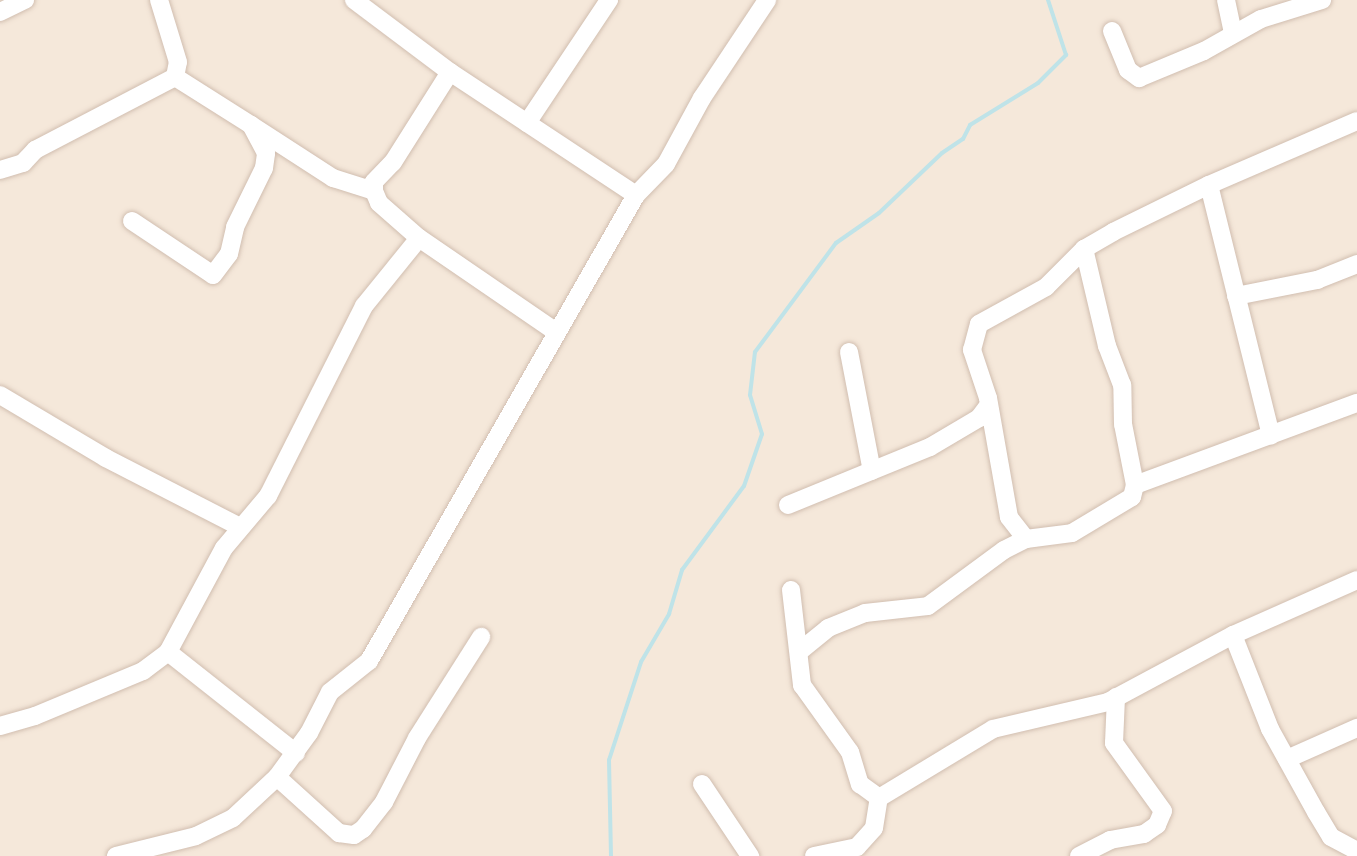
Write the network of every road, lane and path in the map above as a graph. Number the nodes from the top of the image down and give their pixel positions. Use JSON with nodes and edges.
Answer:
{"nodes":[{"id":1,"x":26,"y":0,"type":"edge"},
{"id":2,"x":159,"y":0,"type":"edge"},
{"id":3,"x":354,"y":0,"type":"edge"},
{"id":4,"x":609,"y":0,"type":"edge"},
{"id":5,"x":767,"y":0,"type":"edge"},
{"id":6,"x":1226,"y":0,"type":"edge"},
{"id":7,"x":1322,"y":0,"type":"edge"},
{"id":8,"x":0,"y":12,"type":"edge"},
{"id":9,"x":1112,"y":32,"type":"dead end"},
{"id":10,"x":1233,"y":33,"type":"junction"},
{"id":11,"x":450,"y":72,"type":"junction"},
{"id":12,"x":175,"y":77,"type":"junction"},
{"id":13,"x":1357,"y":120,"type":"edge"},
{"id":14,"x":527,"y":123,"type":"junction"},
{"id":15,"x":251,"y":125,"type":"junction"},
{"id":16,"x":0,"y":170,"type":"edge"},
{"id":17,"x":1209,"y":185,"type":"junction"},
{"id":18,"x":374,"y":191,"type":"junction"},
{"id":19,"x":636,"y":195,"type":"junction"},
{"id":20,"x":132,"y":221,"type":"dead end"},
{"id":21,"x":419,"y":238,"type":"junction"},
{"id":22,"x":1084,"y":249,"type":"junction"},
{"id":23,"x":1357,"y":264,"type":"edge"},
{"id":24,"x":1236,"y":296,"type":"junction"},
{"id":25,"x":555,"y":331,"type":"junction"},
{"id":26,"x":849,"y":352,"type":"dead end"},
{"id":27,"x":0,"y":395,"type":"edge"},
{"id":28,"x":1357,"y":403,"type":"edge"},
{"id":29,"x":988,"y":406,"type":"junction"},
{"id":30,"x":1271,"y":435,"type":"junction"},
{"id":31,"x":872,"y":471,"type":"junction"},
{"id":32,"x":1135,"y":485,"type":"junction"},
{"id":33,"x":788,"y":505,"type":"dead end"},
{"id":34,"x":240,"y":527,"type":"junction"},
{"id":35,"x":1026,"y":539,"type":"junction"},
{"id":36,"x":1357,"y":580,"type":"edge"},
{"id":37,"x":791,"y":590,"type":"dead end"},
{"id":38,"x":1233,"y":635,"type":"junction"},
{"id":39,"x":482,"y":637,"type":"dead end"},
{"id":40,"x":800,"y":651,"type":"junction"},
{"id":41,"x":168,"y":652,"type":"junction"},
{"id":42,"x":1116,"y":697,"type":"junction"},
{"id":43,"x":0,"y":726,"type":"edge"},
{"id":44,"x":1357,"y":728,"type":"edge"},
{"id":45,"x":296,"y":753,"type":"junction"},
{"id":46,"x":1287,"y":759,"type":"junction"},
{"id":47,"x":277,"y":777,"type":"junction"},
{"id":48,"x":702,"y":784,"type":"dead end"},
{"id":49,"x":879,"y":798,"type":"junction"},
{"id":50,"x":1357,"y":851,"type":"edge"},
{"id":51,"x":116,"y":856,"type":"edge"},
{"id":52,"x":750,"y":856,"type":"edge"},
{"id":53,"x":814,"y":856,"type":"edge"},
{"id":54,"x":1080,"y":856,"type":"edge"}],
"edges":[{"from":1,"to":8,"type":"street"},
{"from":2,"to":12,"type":"street"},
{"from":3,"to":11,"type":"street"},
{"from":4,"to":14,"type":"street"},
{"from":5,"to":19,"type":"street"},
{"from":6,"to":10,"type":"street"},
{"from":7,"to":10,"type":"street"},
{"from":9,"to":10,"type":"street"},
{"from":11,"to":14,"type":"street"},
{"from":11,"to":18,"type":"street"},
{"from":12,"to":15,"type":"street"},
{"from":12,"to":16,"type":"street"},
{"from":13,"to":17,"type":"street"},
{"from":14,"to":19,"type":"street"},
{"from":15,"to":18,"type":"street"},
{"from":15,"to":20,"type":"street"},
{"from":17,"to":22,"type":"street"},
{"from":17,"to":24,"type":"street"},
{"from":18,"to":21,"type":"street"},
{"from":19,"to":25,"type":"street"},
{"from":21,"to":25,"type":"street"},
{"from":21,"to":34,"type":"street"},
{"from":22,"to":29,"type":"street"},
{"from":22,"to":32,"type":"street"},
{"from":23,"to":24,"type":"street"},
{"from":24,"to":30,"type":"street"},
{"from":25,"to":45,"type":"street"},
{"from":26,"to":31,"type":"street"},
{"from":27,"to":34,"type":"street"},
{"from":28,"to":30,"type":"street"},
{"from":29,"to":31,"type":"street"},
{"from":29,"to":35,"type":"street"},
{"from":30,"to":32,"type":"street"},
{"from":31,"to":33,"type":"street"},
{"from":32,"to":35,"type":"street"},
{"from":34,"to":41,"type":"street"},
{"from":35,"to":40,"type":"street"},
{"from":36,"to":38,"type":"street"},
{"from":37,"to":40,"type":"street"},
{"from":38,"to":42,"type":"street"},
{"from":38,"to":46,"type":"street"},
{"from":39,"to":47,"type":"street"},
{"from":40,"to":49,"type":"street"},
{"from":41,"to":43,"type":"street"},
{"from":41,"to":45,"type":"street"},
{"from":42,"to":49,"type":"street"},
{"from":42,"to":54,"type":"street"},
{"from":44,"to":46,"type":"street"},
{"from":45,"to":47,"type":"street"},
{"from":46,"to":50,"type":"street"},
{"from":47,"to":51,"type":"street"},
{"from":48,"to":52,"type":"street"},
{"from":49,"to":53,"type":"street"}]}
